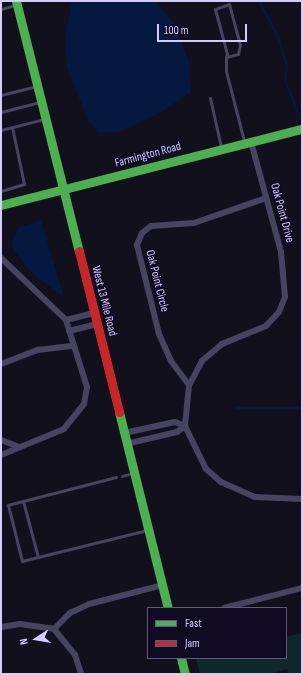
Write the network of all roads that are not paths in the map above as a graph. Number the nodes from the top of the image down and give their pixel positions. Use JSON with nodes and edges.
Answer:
{"nodes":[{"id":1,"x":16,"y":3,"type":"edge"},
{"id":2,"x":1,"y":9,"type":"edge"},
{"id":3,"x":226,"y":57,"type":"junction"},
{"id":4,"x":37,"y":86,"type":"junction"},
{"id":5,"x":1,"y":95,"type":"edge"},
{"id":6,"x":210,"y":98,"type":"dead end"},
{"id":7,"x":41,"y":102,"type":"junction"},
{"id":8,"x":1,"y":112,"type":"edge"},
{"id":9,"x":46,"y":119,"type":"junction"},
{"id":10,"x":12,"y":127,"type":"junction"},
{"id":11,"x":302,"y":129,"type":"edge"},
{"id":12,"x":1,"y":130,"type":"edge"},
{"id":13,"x":248,"y":142,"type":"junction"},
{"id":14,"x":222,"y":149,"type":"junction"},
{"id":15,"x":64,"y":190,"type":"junction"},
{"id":16,"x":1,"y":191,"type":"edge"},
{"id":17,"x":266,"y":198,"type":"junction"},
{"id":18,"x":1,"y":205,"type":"edge"},
{"id":19,"x":1,"y":258,"type":"edge"},
{"id":20,"x":94,"y":313,"type":"junction"},
{"id":21,"x":66,"y":320,"type":"junction"},
{"id":22,"x":97,"y":324,"type":"junction"},
{"id":23,"x":69,"y":331,"type":"junction"},
{"id":24,"x":73,"y":346,"type":"junction"},
{"id":25,"x":1,"y":364,"type":"edge"},
{"id":26,"x":190,"y":385,"type":"junction"},
{"id":27,"x":185,"y":426,"type":"junction"},
{"id":28,"x":124,"y":433,"type":"junction"},
{"id":29,"x":1,"y":440,"type":"edge"},
{"id":30,"x":126,"y":444,"type":"junction"},
{"id":31,"x":17,"y":446,"type":"junction"},
{"id":32,"x":1,"y":455,"type":"edge"},
{"id":33,"x":133,"y":473,"type":"junction"},
{"id":34,"x":122,"y":476,"type":"dead end"},
{"id":35,"x":116,"y":477,"type":"dead end"},
{"id":36,"x":302,"y":499,"type":"edge"},
{"id":37,"x":24,"y":501,"type":"junction"},
{"id":38,"x":148,"y":529,"type":"junction"},
{"id":39,"x":38,"y":557,"type":"junction"},
{"id":40,"x":163,"y":585,"type":"junction"},
{"id":41,"x":302,"y":588,"type":"edge"},
{"id":42,"x":168,"y":607,"type":"edge"},
{"id":43,"x":228,"y":607,"type":"edge"},
{"id":44,"x":1,"y":627,"type":"edge"},
{"id":45,"x":54,"y":629,"type":"junction"},
{"id":46,"x":181,"y":659,"type":"edge"},
{"id":47,"x":81,"y":674,"type":"edge"},
{"id":48,"x":185,"y":674,"type":"edge"}],
"edges":[{"from":1,"to":2,"type":"lane"},
{"from":1,"to":4,"type":"street","name":"West 13 Mile Road"},
{"from":3,"to":3,"type":"lane"},
{"from":3,"to":13,"type":"lane"},
{"from":4,"to":5,"type":"lane"},
{"from":4,"to":7,"type":"street","name":"West 13 Mile Road"},
{"from":6,"to":14,"type":"lane"},
{"from":7,"to":8,"type":"lane"},
{"from":7,"to":9,"type":"street","name":"West 13 Mile Road"},
{"from":9,"to":10,"type":"lane"},
{"from":9,"to":15,"type":"street","name":"West 13 Mile Road"},
{"from":10,"to":12,"type":"lane"},
{"from":10,"to":16,"type":"lane"},
{"from":11,"to":13,"type":"street","name":"Farmington Road"},
{"from":13,"to":14,"type":"street","name":"Farmington Road"},
{"from":13,"to":17,"type":"street","name":"Oak Point Drive"},
{"from":14,"to":15,"type":"street","name":"Farmington Road"},
{"from":15,"to":18,"type":"street","name":"Farmington Road"},
{"from":15,"to":20,"type":"street","name":"West 13 Mile Road"},
{"from":17,"to":26,"type":"street","name":"Oak Point Drive"},
{"from":17,"to":26,"type":"street","name":"Oak Point Circle"},
{"from":19,"to":21,"type":"street"},
{"from":20,"to":21,"type":"street"},
{"from":20,"to":22,"type":"street","name":"West 13 Mile Road"},
{"from":21,"to":23,"type":"street"},
{"from":22,"to":23,"type":"street"},
{"from":22,"to":28,"type":"street","name":"West 13 Mile Road"},
{"from":23,"to":24,"type":"street"},
{"from":24,"to":25,"type":"street"},
{"from":24,"to":31,"type":"street"},
{"from":26,"to":27,"type":"street","name":"Oak Point Drive"},
{"from":27,"to":28,"type":"street"},
{"from":27,"to":30,"type":"street"},
{"from":27,"to":36,"type":"street"},
{"from":28,"to":30,"type":"street","name":"West 13 Mile Road"},
{"from":29,"to":31,"type":"street"},
{"from":30,"to":33,"type":"street","name":"West 13 Mile Road"},
{"from":31,"to":32,"type":"street"},
{"from":33,"to":34,"type":"lane"},
{"from":33,"to":38,"type":"street","name":"West 13 Mile Road"},
{"from":35,"to":37,"type":"lane"},
{"from":37,"to":39,"type":"lane"},
{"from":37,"to":39,"type":"lane"},
{"from":38,"to":39,"type":"lane"},
{"from":38,"to":40,"type":"street","name":"West 13 Mile Road"},
{"from":40,"to":42,"type":"street","name":"West 13 Mile Road"},
{"from":40,"to":45,"type":"street"},
{"from":41,"to":43,"type":"street"},
{"from":44,"to":45,"type":"street"},
{"from":45,"to":47,"type":"street"},
{"from":46,"to":48,"type":"street"}]}
